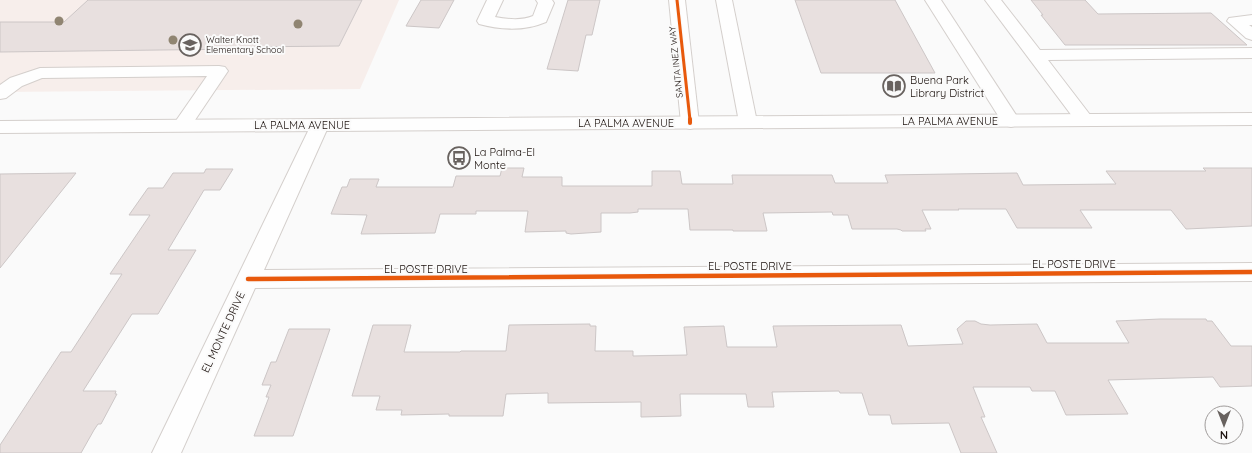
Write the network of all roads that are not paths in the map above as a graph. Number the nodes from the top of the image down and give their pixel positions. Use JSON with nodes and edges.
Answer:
{"nodes":[{"id":1,"x":495,"y":0,"type":"edge"},
{"id":2,"x":544,"y":0,"type":"edge"},
{"id":3,"x":677,"y":0,"type":"edge"},
{"id":4,"x":724,"y":0,"type":"edge"},
{"id":5,"x":933,"y":0,"type":"edge"},
{"id":6,"x":993,"y":0,"type":"edge"},
{"id":7,"x":1252,"y":20,"type":"edge"},
{"id":8,"x":1252,"y":34,"type":"edge"},
{"id":9,"x":1252,"y":54,"type":"edge"},
{"id":10,"x":1035,"y":55,"type":"junction"},
{"id":11,"x":0,"y":94,"type":"edge"},
{"id":12,"x":1252,"y":119,"type":"edge"},
{"id":13,"x":1011,"y":120,"type":"junction"},
{"id":14,"x":1085,"y":120,"type":"junction"},
{"id":15,"x":690,"y":122,"type":"junction"},
{"id":16,"x":748,"y":122,"type":"junction"},
{"id":17,"x":320,"y":124,"type":"junction"},
{"id":18,"x":182,"y":125,"type":"junction"},
{"id":19,"x":0,"y":127,"type":"edge"},
{"id":20,"x":1252,"y":272,"type":"edge"},
{"id":21,"x":248,"y":279,"type":"junction"},
{"id":22,"x":166,"y":453,"type":"edge"}],
"edges":[{"from":1,"to":2,"type":"street"},
{"from":3,"to":15,"type":"street","name":"SANTA INEZ WAY"},
{"from":4,"to":16,"type":"street"},
{"from":5,"to":13,"type":"street"},
{"from":6,"to":10,"type":"street"},
{"from":7,"to":8,"type":"street"},
{"from":9,"to":10,"type":"street"},
{"from":10,"to":14,"type":"street"},
{"from":11,"to":18,"type":"street"},
{"from":12,"to":14,"type":"street","name":"LA PALMA AVENUE"},
{"from":13,"to":14,"type":"street","name":"LA PALMA AVENUE"},
{"from":13,"to":16,"type":"street","name":"LA PALMA AVENUE"},
{"from":15,"to":16,"type":"street","name":"LA PALMA AVENUE"},
{"from":15,"to":17,"type":"street","name":"LA PALMA AVENUE"},
{"from":17,"to":18,"type":"street","name":"LA PALMA AVENUE"},
{"from":17,"to":21,"type":"street","name":"EL MONTE DRIVE"},
{"from":18,"to":19,"type":"street","name":"LA PALMA AVENUE"},
{"from":20,"to":21,"type":"street","name":"EL POSTE DRIVE"},
{"from":21,"to":22,"type":"street","name":"EL MONTE DRIVE"}]}
